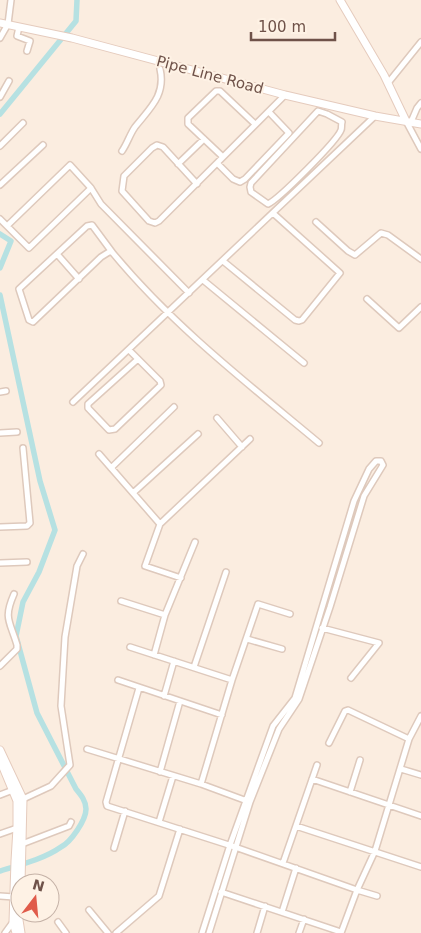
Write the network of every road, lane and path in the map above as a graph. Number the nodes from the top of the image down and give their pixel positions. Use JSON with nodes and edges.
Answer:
{"nodes":[{"id":1,"x":11,"y":0,"type":"edge"},
{"id":2,"x":340,"y":0,"type":"edge"},
{"id":3,"x":0,"y":23,"type":"edge"},
{"id":4,"x":8,"y":24,"type":"junction"},
{"id":5,"x":23,"y":27,"type":"junction"},
{"id":6,"x":0,"y":38,"type":"edge"},
{"id":7,"x":421,"y":42,"type":"edge"},
{"id":8,"x":26,"y":50,"type":"dead end"},
{"id":9,"x":160,"y":69,"type":"dead end"},
{"id":10,"x":9,"y":81,"type":"dead end"},
{"id":11,"x":388,"y":84,"type":"junction"},
{"id":12,"x":284,"y":95,"type":"junction"},
{"id":13,"x":0,"y":97,"type":"edge"},
{"id":14,"x":421,"y":103,"type":"edge"},
{"id":15,"x":269,"y":112,"type":"junction"},
{"id":16,"x":375,"y":116,"type":"junction"},
{"id":17,"x":409,"y":121,"type":"junction"},
{"id":18,"x":23,"y":123,"type":"dead end"},
{"id":19,"x":255,"y":124,"type":"junction"},
{"id":20,"x":421,"y":124,"type":"edge"},
{"id":21,"x":204,"y":139,"type":"junction"},
{"id":22,"x":43,"y":145,"type":"dead end"},
{"id":23,"x":330,"y":145,"type":"junction"},
{"id":24,"x":0,"y":146,"type":"edge"},
{"id":25,"x":421,"y":149,"type":"edge"},
{"id":26,"x":122,"y":151,"type":"dead end"},
{"id":27,"x":338,"y":153,"type":"junction"},
{"id":28,"x":223,"y":157,"type":"junction"},
{"id":29,"x":217,"y":163,"type":"junction"},
{"id":30,"x":178,"y":164,"type":"junction"},
{"id":31,"x":0,"y":184,"type":"edge"},
{"id":32,"x":197,"y":184,"type":"junction"},
{"id":33,"x":91,"y":188,"type":"junction"},
{"id":34,"x":284,"y":192,"type":"junction"},
{"id":35,"x":290,"y":199,"type":"junction"},
{"id":36,"x":274,"y":214,"type":"junction"},
{"id":37,"x":0,"y":219,"type":"edge"},
{"id":38,"x":316,"y":222,"type":"dead end"},
{"id":39,"x":8,"y":226,"type":"junction"},
{"id":40,"x":112,"y":252,"type":"junction"},
{"id":41,"x":57,"y":254,"type":"junction"},
{"id":42,"x":421,"y":259,"type":"edge"},
{"id":43,"x":223,"y":261,"type":"junction"},
{"id":44,"x":78,"y":279,"type":"junction"},
{"id":45,"x":203,"y":280,"type":"junction"},
{"id":46,"x":189,"y":293,"type":"junction"},
{"id":47,"x":367,"y":299,"type":"dead end"},
{"id":48,"x":421,"y":307,"type":"edge"},
{"id":49,"x":168,"y":313,"type":"junction"},
{"id":50,"x":128,"y":350,"type":"junction"},
{"id":51,"x":138,"y":359,"type":"junction"},
{"id":52,"x":304,"y":363,"type":"dead end"},
{"id":53,"x":6,"y":391,"type":"dead end"},
{"id":54,"x":0,"y":392,"type":"edge"},
{"id":55,"x":73,"y":402,"type":"dead end"},
{"id":56,"x":174,"y":407,"type":"dead end"},
{"id":57,"x":217,"y":418,"type":"dead end"},
{"id":58,"x":17,"y":432,"type":"dead end"},
{"id":59,"x":0,"y":433,"type":"edge"},
{"id":60,"x":198,"y":434,"type":"dead end"},
{"id":61,"x":250,"y":439,"type":"dead end"},
{"id":62,"x":319,"y":443,"type":"dead end"},
{"id":63,"x":242,"y":447,"type":"junction"},
{"id":64,"x":23,"y":448,"type":"dead end"},
{"id":65,"x":99,"y":454,"type":"dead end"},
{"id":66,"x":111,"y":468,"type":"junction"},
{"id":67,"x":133,"y":493,"type":"junction"},
{"id":68,"x":160,"y":524,"type":"junction"},
{"id":69,"x":0,"y":527,"type":"edge"},
{"id":70,"x":195,"y":542,"type":"dead end"},
{"id":71,"x":83,"y":554,"type":"dead end"},
{"id":72,"x":27,"y":562,"type":"dead end"},
{"id":73,"x":0,"y":563,"type":"edge"},
{"id":74,"x":226,"y":572,"type":"dead end"},
{"id":75,"x":181,"y":578,"type":"junction"},
{"id":76,"x":14,"y":594,"type":"dead end"},
{"id":77,"x":121,"y":601,"type":"dead end"},
{"id":78,"x":290,"y":614,"type":"dead end"},
{"id":79,"x":165,"y":616,"type":"junction"},
{"id":80,"x":322,"y":628,"type":"junction"},
{"id":81,"x":247,"y":639,"type":"junction"},
{"id":82,"x":130,"y":647,"type":"dead end"},
{"id":83,"x":282,"y":649,"type":"dead end"},
{"id":84,"x":154,"y":655,"type":"junction"},
{"id":85,"x":174,"y":661,"type":"junction"},
{"id":86,"x":0,"y":666,"type":"edge"},
{"id":87,"x":194,"y":667,"type":"junction"},
{"id":88,"x":350,"y":678,"type":"dead end"},
{"id":89,"x":118,"y":680,"type":"dead end"},
{"id":90,"x":232,"y":680,"type":"junction"},
{"id":91,"x":139,"y":688,"type":"junction"},
{"id":92,"x":164,"y":696,"type":"junction"},
{"id":93,"x":180,"y":700,"type":"junction"},
{"id":94,"x":222,"y":715,"type":"junction"},
{"id":95,"x":421,"y":716,"type":"edge"},
{"id":96,"x":275,"y":724,"type":"junction"},
{"id":97,"x":280,"y":728,"type":"junction"},
{"id":98,"x":410,"y":740,"type":"junction"},
{"id":99,"x":329,"y":743,"type":"dead end"},
{"id":100,"x":87,"y":749,"type":"dead end"},
{"id":101,"x":0,"y":750,"type":"edge"},
{"id":102,"x":119,"y":758,"type":"junction"},
{"id":103,"x":0,"y":760,"type":"edge"},
{"id":104,"x":360,"y":760,"type":"dead end"},
{"id":105,"x":317,"y":765,"type":"dead end"},
{"id":106,"x":401,"y":769,"type":"junction"},
{"id":107,"x":160,"y":772,"type":"junction"},
{"id":108,"x":421,"y":775,"type":"edge"},
{"id":109,"x":173,"y":776,"type":"junction"},
{"id":110,"x":312,"y":779,"type":"junction"},
{"id":111,"x":201,"y":784,"type":"junction"},
{"id":112,"x":13,"y":790,"type":"junction"},
{"id":113,"x":350,"y":792,"type":"junction"},
{"id":114,"x":0,"y":795,"type":"edge"},
{"id":115,"x":23,"y":799,"type":"junction"},
{"id":116,"x":248,"y":801,"type":"junction"},
{"id":117,"x":390,"y":805,"type":"junction"},
{"id":118,"x":125,"y":811,"type":"junction"},
{"id":119,"x":421,"y":816,"type":"edge"},
{"id":120,"x":71,"y":822,"type":"dead end"},
{"id":121,"x":159,"y":822,"type":"junction"},
{"id":122,"x":296,"y":826,"type":"junction"},
{"id":123,"x":18,"y":828,"type":"junction"},
{"id":124,"x":180,"y":829,"type":"junction"},
{"id":125,"x":0,"y":834,"type":"edge"},
{"id":126,"x":20,"y":846,"type":"junction"},
{"id":127,"x":233,"y":846,"type":"junction"},
{"id":128,"x":114,"y":848,"type":"dead end"},
{"id":129,"x":375,"y":851,"type":"junction"},
{"id":130,"x":283,"y":863,"type":"junction"},
{"id":131,"x":421,"y":867,"type":"edge"},
{"id":132,"x":296,"y":868,"type":"junction"},
{"id":133,"x":18,"y":873,"type":"edge"},
{"id":134,"x":357,"y":890,"type":"junction"},
{"id":135,"x":220,"y":892,"type":"junction"},
{"id":136,"x":377,"y":896,"type":"dead end"},
{"id":137,"x":265,"y":906,"type":"junction"},
{"id":138,"x":89,"y":910,"type":"dead end"},
{"id":139,"x":282,"y":912,"type":"junction"},
{"id":140,"x":304,"y":920,"type":"junction"},
{"id":141,"x":341,"y":932,"type":"edge"},
{"id":142,"x":108,"y":933,"type":"edge"},
{"id":143,"x":116,"y":933,"type":"edge"},
{"id":144,"x":202,"y":933,"type":"edge"},
{"id":145,"x":208,"y":933,"type":"edge"},
{"id":146,"x":256,"y":933,"type":"edge"},
{"id":147,"x":299,"y":933,"type":"edge"}],
"edges":[{"from":1,"to":4,"type":"street"},
{"from":2,"to":11,"type":"street"},
{"from":3,"to":4,"type":"street","name":"Pipe Line Road"},
{"from":4,"to":5,"type":"street","name":"Pipe Line Road"},
{"from":4,"to":6,"type":"street"},
{"from":5,"to":8,"type":"street"},
{"from":5,"to":12,"type":"street","name":"Pipe Line Road"},
{"from":7,"to":11,"type":"street"},
{"from":9,"to":26,"type":"street"},
{"from":10,"to":13,"type":"street"},
{"from":11,"to":17,"type":"street"},
{"from":12,"to":15,"type":"street"},
{"from":12,"to":16,"type":"street","name":"Pipe Line Road"},
{"from":14,"to":17,"type":"street"},
{"from":15,"to":19,"type":"street"},
{"from":15,"to":29,"type":"street"},
{"from":16,"to":17,"type":"street","name":"Pipe Line Road"},
{"from":16,"to":27,"type":"street"},
{"from":17,"to":20,"type":"street","name":"Pipe Line Road"},
{"from":17,"to":25,"type":"street"},
{"from":18,"to":24,"type":"street"},
{"from":19,"to":21,"type":"street"},
{"from":19,"to":28,"type":"street"},
{"from":21,"to":28,"type":"street"},
{"from":21,"to":30,"type":"street"},
{"from":22,"to":31,"type":"street"},
{"from":23,"to":27,"type":"street"},
{"from":23,"to":34,"type":"street"},
{"from":23,"to":34,"type":"street"},
{"from":27,"to":35,"type":"street"},
{"from":28,"to":29,"type":"street"},
{"from":29,"to":32,"type":"street"},
{"from":30,"to":32,"type":"street"},
{"from":30,"to":32,"type":"street"},
{"from":33,"to":39,"type":"street"},
{"from":33,"to":39,"type":"street"},
{"from":33,"to":46,"type":"street"},
{"from":34,"to":35,"type":"street"},
{"from":35,"to":36,"type":"street"},
{"from":36,"to":43,"type":"street"},
{"from":36,"to":43,"type":"street"},
{"from":37,"to":39,"type":"street"},
{"from":38,"to":42,"type":"street"},
{"from":40,"to":41,"type":"street"},
{"from":40,"to":44,"type":"street"},
{"from":40,"to":49,"type":"street"},
{"from":41,"to":44,"type":"street"},
{"from":41,"to":44,"type":"street"},
{"from":43,"to":45,"type":"street"},
{"from":45,"to":46,"type":"street"},
{"from":45,"to":52,"type":"street"},
{"from":46,"to":49,"type":"street"},
{"from":47,"to":48,"type":"street"},
{"from":49,"to":50,"type":"street"},
{"from":49,"to":62,"type":"street"},
{"from":50,"to":51,"type":"street"},
{"from":50,"to":55,"type":"street"},
{"from":51,"to":51,"type":"street"},
{"from":53,"to":54,"type":"street"},
{"from":56,"to":66,"type":"street"},
{"from":57,"to":63,"type":"street"},
{"from":58,"to":59,"type":"street"},
{"from":60,"to":67,"type":"street"},
{"from":61,"to":63,"type":"street"},
{"from":63,"to":68,"type":"street"},
{"from":64,"to":69,"type":"street"},
{"from":65,"to":66,"type":"street"},
{"from":66,"to":67,"type":"street"},
{"from":67,"to":68,"type":"street"},
{"from":68,"to":75,"type":"street"},
{"from":70,"to":75,"type":"street"},
{"from":71,"to":115,"type":"street"},
{"from":72,"to":73,"type":"street"},
{"from":74,"to":87,"type":"street"},
{"from":75,"to":79,"type":"street"},
{"from":76,"to":86,"type":"street"},
{"from":77,"to":79,"type":"street"},
{"from":78,"to":81,"type":"street"},
{"from":79,"to":84,"type":"street"},
{"from":80,"to":88,"type":"street"},
{"from":80,"to":96,"type":"street"},
{"from":80,"to":97,"type":"street"},
{"from":81,"to":83,"type":"street"},
{"from":81,"to":90,"type":"street"},
{"from":82,"to":84,"type":"street"},
{"from":84,"to":85,"type":"street"},
{"from":85,"to":87,"type":"street"},
{"from":85,"to":92,"type":"street"},
{"from":87,"to":90,"type":"street"},
{"from":89,"to":91,"type":"street"},
{"from":90,"to":94,"type":"street"},
{"from":91,"to":92,"type":"street"},
{"from":91,"to":102,"type":"street"},
{"from":92,"to":93,"type":"street"},
{"from":93,"to":94,"type":"street"},
{"from":93,"to":107,"type":"street"},
{"from":94,"to":111,"type":"street"},
{"from":95,"to":98,"type":"street"},
{"from":96,"to":97,"type":"street"},
{"from":96,"to":116,"type":"street"},
{"from":97,"to":116,"type":"street"},
{"from":98,"to":99,"type":"street"},
{"from":98,"to":106,"type":"street"},
{"from":100,"to":102,"type":"street"},
{"from":101,"to":115,"type":"street"},
{"from":102,"to":107,"type":"street"},
{"from":102,"to":118,"type":"street"},
{"from":103,"to":112,"type":"street"},
{"from":104,"to":113,"type":"street"},
{"from":105,"to":110,"type":"street"},
{"from":106,"to":108,"type":"street"},
{"from":106,"to":117,"type":"street"},
{"from":107,"to":109,"type":"street"},
{"from":109,"to":111,"type":"street"},
{"from":109,"to":121,"type":"street"},
{"from":110,"to":113,"type":"street"},
{"from":110,"to":122,"type":"street"},
{"from":111,"to":116,"type":"street"},
{"from":112,"to":114,"type":"street"},
{"from":112,"to":123,"type":"street"},
{"from":113,"to":117,"type":"street"},
{"from":115,"to":126,"type":"street"},
{"from":116,"to":127,"type":"street"},
{"from":117,"to":119,"type":"street"},
{"from":117,"to":129,"type":"street"},
{"from":118,"to":121,"type":"street"},
{"from":118,"to":128,"type":"street"},
{"from":120,"to":126,"type":"street"},
{"from":121,"to":124,"type":"street"},
{"from":122,"to":129,"type":"street"},
{"from":122,"to":130,"type":"street"},
{"from":123,"to":125,"type":"street"},
{"from":123,"to":126,"type":"street"},
{"from":124,"to":127,"type":"street"},
{"from":124,"to":143,"type":"street"},
{"from":126,"to":133,"type":"street"},
{"from":127,"to":130,"type":"street"},
{"from":127,"to":135,"type":"street"},
{"from":127,"to":144,"type":"street"},
{"from":129,"to":131,"type":"street"},
{"from":129,"to":134,"type":"street"},
{"from":130,"to":132,"type":"street"},
{"from":132,"to":134,"type":"street"},
{"from":132,"to":139,"type":"street"},
{"from":134,"to":136,"type":"street"},
{"from":134,"to":141,"type":"street"},
{"from":135,"to":137,"type":"street"},
{"from":135,"to":145,"type":"street"},
{"from":137,"to":139,"type":"street"},
{"from":137,"to":146,"type":"street"},
{"from":138,"to":142,"type":"street"},
{"from":139,"to":140,"type":"street"},
{"from":140,"to":141,"type":"street"},
{"from":140,"to":147,"type":"street"}]}
